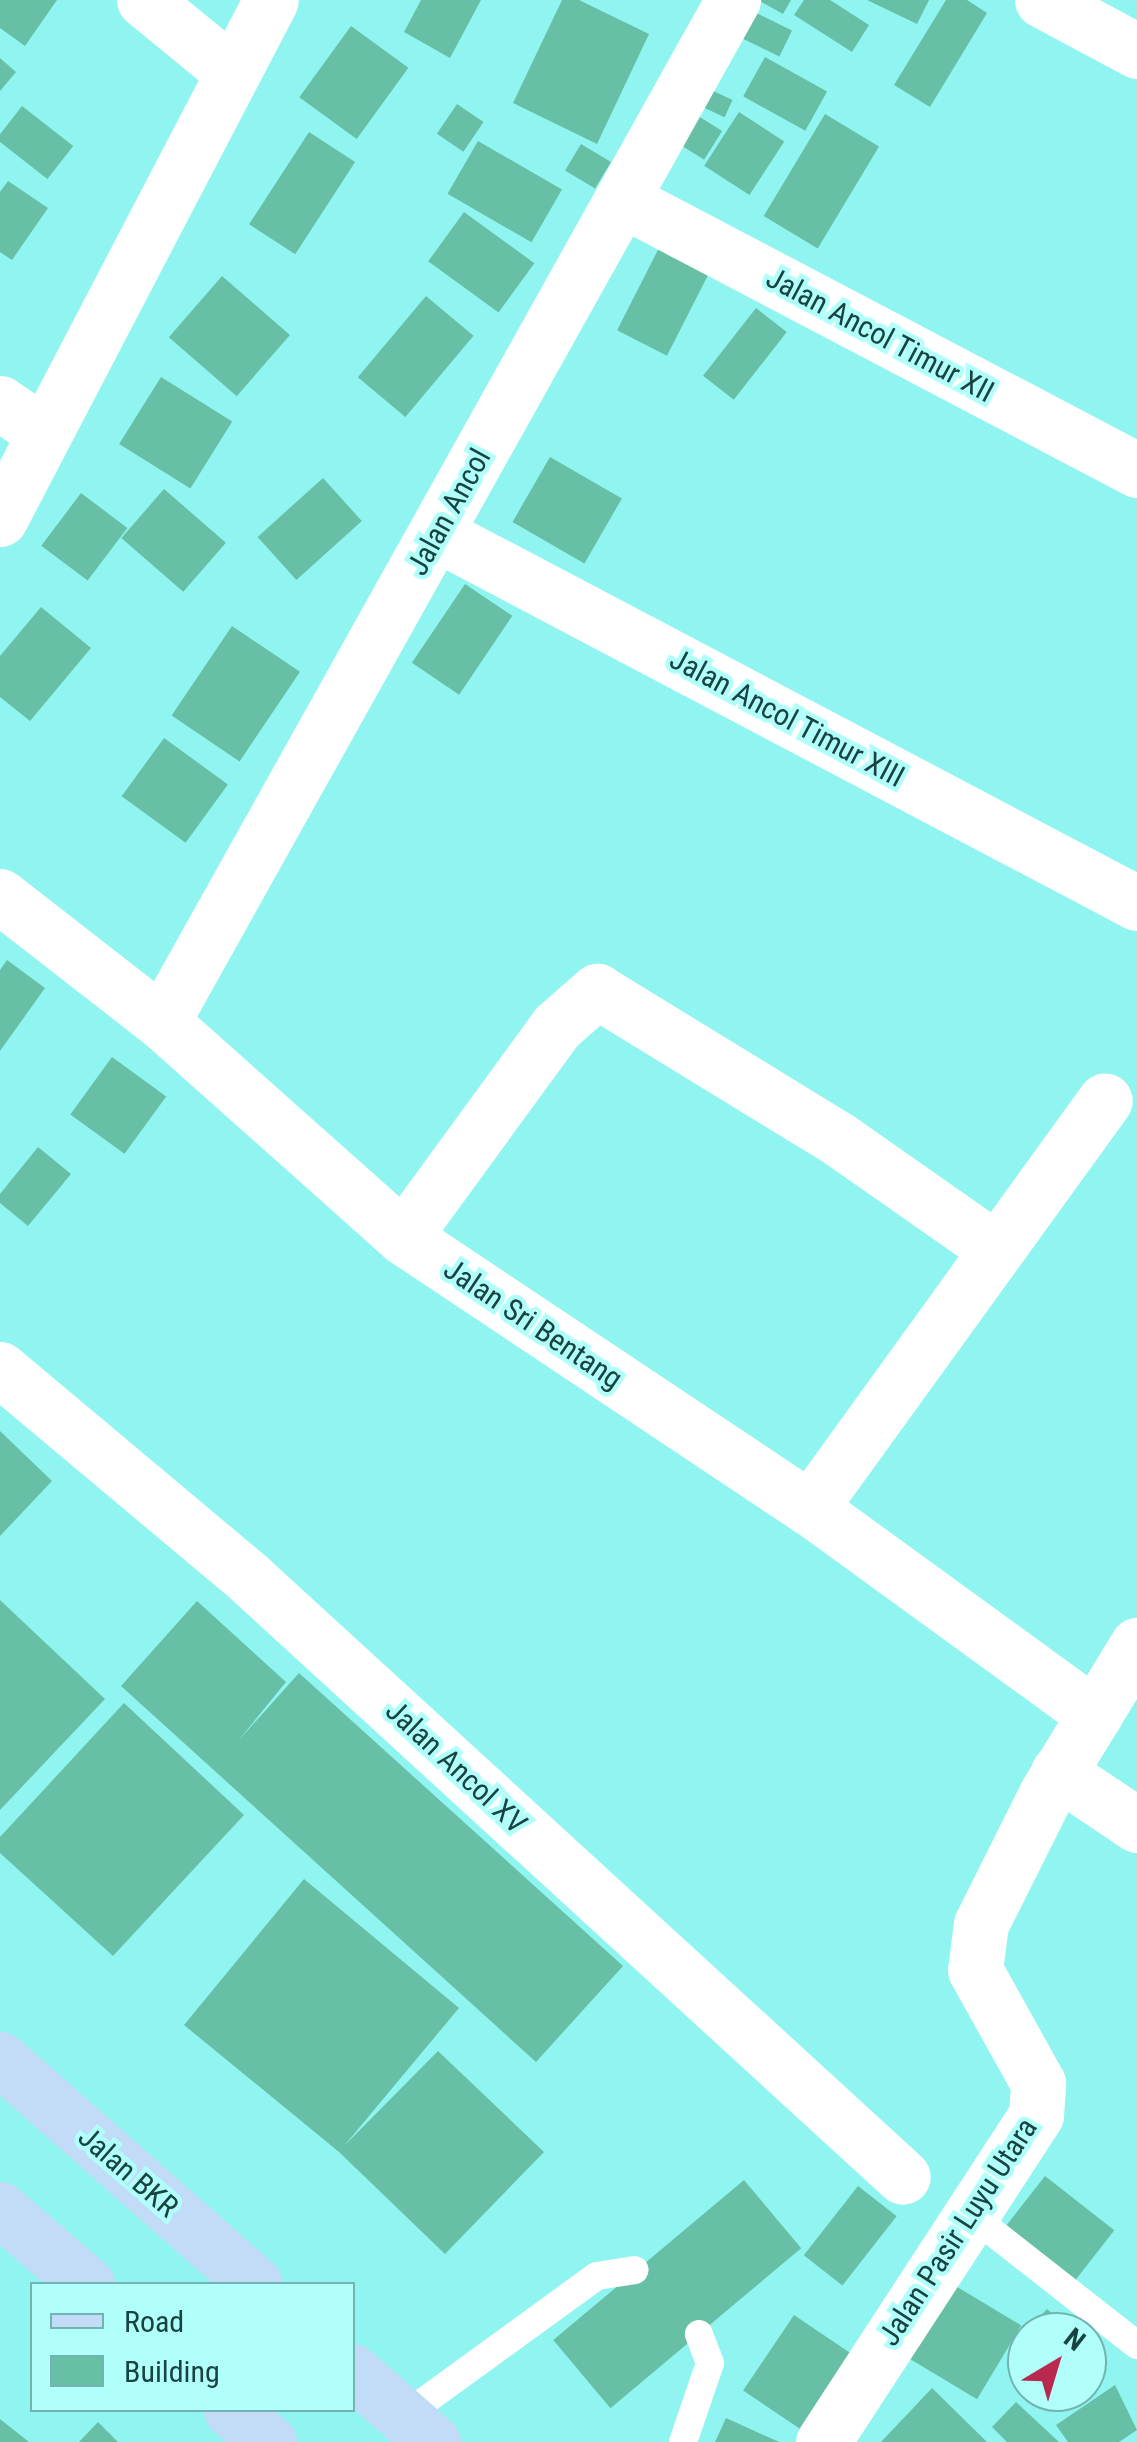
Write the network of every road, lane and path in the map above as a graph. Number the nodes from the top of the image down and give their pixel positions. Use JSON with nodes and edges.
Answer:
{"nodes":[{"id":1,"x":144,"y":0,"type":"edge"},
{"id":2,"x":271,"y":0,"type":"edge"},
{"id":3,"x":733,"y":0,"type":"edge"},
{"id":4,"x":1042,"y":0,"type":"edge"},
{"id":5,"x":1137,"y":52,"type":"edge"},
{"id":6,"x":232,"y":72,"type":"junction"},
{"id":7,"x":624,"y":200,"type":"junction"},
{"id":8,"x":22,"y":418,"type":"edge"},
{"id":9,"x":1137,"y":470,"type":"edge"},
{"id":10,"x":0,"y":519,"type":"edge"},
{"id":11,"x":437,"y":534,"type":"junction"},
{"id":12,"x":0,"y":896,"type":"edge"},
{"id":13,"x":1137,"y":903,"type":"edge"},
{"id":14,"x":162,"y":1022,"type":"junction"},
{"id":15,"x":1105,"y":1100,"type":"dead end"},
{"id":16,"x":402,"y":1237,"type":"junction"},
{"id":17,"x":994,"y":1247,"type":"junction"},
{"id":18,"x":0,"y":1369,"type":"edge"},
{"id":19,"x":810,"y":1508,"type":"junction"},
{"id":20,"x":1137,"y":1645,"type":"edge"},
{"id":21,"x":1095,"y":1715,"type":"junction"},
{"id":22,"x":1058,"y":1772,"type":"junction"},
{"id":23,"x":1137,"y":1824,"type":"edge"},
{"id":24,"x":0,"y":2059,"type":"edge"},
{"id":25,"x":903,"y":2177,"type":"dead end"},
{"id":26,"x":0,"y":2209,"type":"edge"},
{"id":27,"x":971,"y":2215,"type":"junction"},
{"id":28,"x":635,"y":2270,"type":"dead end"},
{"id":29,"x":85,"y":2282,"type":"edge"},
{"id":30,"x":253,"y":2282,"type":"edge"},
{"id":31,"x":700,"y":2334,"type":"dead end"},
{"id":32,"x":1137,"y":2345,"type":"edge"},
{"id":33,"x":355,"y":2373,"type":"edge"},
{"id":34,"x":233,"y":2412,"type":"edge"},
{"id":35,"x":419,"y":2429,"type":"edge"},
{"id":36,"x":269,"y":2442,"type":"edge"},
{"id":37,"x":683,"y":2442,"type":"edge"},
{"id":38,"x":823,"y":2442,"type":"edge"}],
"edges":[{"from":1,"to":6,"type":"street"},
{"from":2,"to":6,"type":"street"},
{"from":3,"to":7,"type":"street","name":"Jalan Ancol"},
{"from":4,"to":5,"type":"street"},
{"from":6,"to":8,"type":"street"},
{"from":7,"to":9,"type":"street","name":"Jalan Ancol Timur XII"},
{"from":7,"to":11,"type":"street","name":"Jalan Ancol"},
{"from":8,"to":10,"type":"street"},
{"from":11,"to":13,"type":"street","name":"Jalan Ancol Timur XIII"},
{"from":11,"to":14,"type":"street","name":"Jalan Ancol"},
{"from":12,"to":14,"type":"street","name":"Jalan Sri Bentang"},
{"from":14,"to":16,"type":"street","name":"Jalan Sri Bentang"},
{"from":15,"to":17,"type":"street"},
{"from":16,"to":17,"type":"street"},
{"from":16,"to":19,"type":"street","name":"Jalan Sri Bentang"},
{"from":17,"to":19,"type":"street"},
{"from":18,"to":25,"type":"street","name":"Jalan Ancol XV"},
{"from":19,"to":21,"type":"street","name":"Jalan Sri Bentang"},
{"from":20,"to":21,"type":"street","name":"Jalan Pasir Luyu Utara"},
{"from":21,"to":22,"type":"street","name":"Jalan Pasir Luyu Utara"},
{"from":22,"to":23,"type":"street"},
{"from":22,"to":27,"type":"street","name":"Jalan Pasir Luyu Utara"},
{"from":24,"to":30,"type":"main road","name":"Jalan BKR"},
{"from":26,"to":29,"type":"main road"},
{"from":27,"to":32,"type":"lane"},
{"from":27,"to":38,"type":"street","name":"Jalan Pasir Luyu Utara"},
{"from":28,"to":35,"type":"lane"},
{"from":31,"to":37,"type":"lane"},
{"from":33,"to":35,"type":"main road"},
{"from":34,"to":36,"type":"main road"}]}
